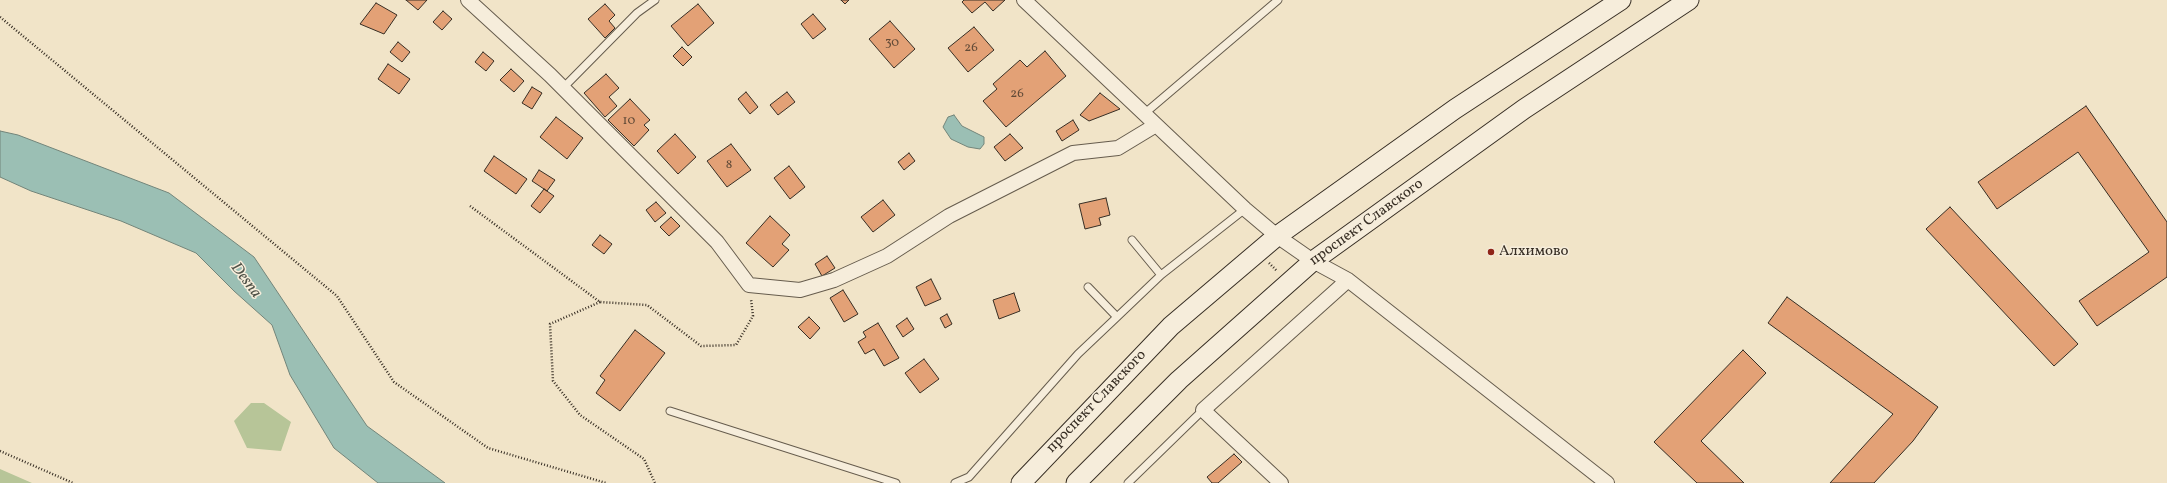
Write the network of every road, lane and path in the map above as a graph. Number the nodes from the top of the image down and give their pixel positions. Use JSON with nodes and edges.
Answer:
{"nodes":[{"id":1,"x":468,"y":0,"type":"edge"},
{"id":2,"x":655,"y":0,"type":"edge"},
{"id":3,"x":1024,"y":0,"type":"edge"},
{"id":4,"x":1278,"y":0,"type":"edge"},
{"id":5,"x":1621,"y":0,"type":"edge"},
{"id":6,"x":1689,"y":0,"type":"edge"},
{"id":7,"x":0,"y":18,"type":"edge"},
{"id":8,"x":563,"y":88,"type":"junction"},
{"id":9,"x":1144,"y":114,"type":"junction"},
{"id":10,"x":1156,"y":125,"type":"junction"},
{"id":11,"x":470,"y":206,"type":"dead end"},
{"id":12,"x":1244,"y":209,"type":"junction"},
{"id":13,"x":1277,"y":236,"type":"junction"},
{"id":14,"x":1132,"y":240,"type":"dead end"},
{"id":15,"x":1313,"y":261,"type":"junction"},
{"id":16,"x":1161,"y":275,"type":"junction"},
{"id":17,"x":1348,"y":280,"type":"junction"},
{"id":18,"x":749,"y":285,"type":"junction"},
{"id":19,"x":1088,"y":287,"type":"dead end"},
{"id":20,"x":600,"y":302,"type":"junction"},
{"id":21,"x":1117,"y":317,"type":"junction"},
{"id":22,"x":1203,"y":410,"type":"junction"},
{"id":23,"x":670,"y":411,"type":"dead end"},
{"id":24,"x":0,"y":451,"type":"edge"},
{"id":25,"x":1025,"y":479,"type":"edge"},
{"id":26,"x":73,"y":483,"type":"edge"},
{"id":27,"x":606,"y":483,"type":"edge"},
{"id":28,"x":655,"y":483,"type":"edge"},
{"id":29,"x":896,"y":483,"type":"edge"},
{"id":30,"x":955,"y":483,"type":"edge"},
{"id":31,"x":1076,"y":483,"type":"edge"},
{"id":32,"x":1128,"y":483,"type":"edge"},
{"id":33,"x":1281,"y":483,"type":"edge"},
{"id":34,"x":1607,"y":483,"type":"edge"}],
"edges":[{"from":1,"to":8,"type":"street"},
{"from":2,"to":8,"type":"lane"},
{"from":3,"to":9,"type":"street"},
{"from":4,"to":9,"type":"lane"},
{"from":5,"to":13,"type":"main road","name":"проспект Славского"},
{"from":6,"to":15,"type":"main road","name":"проспект Славского"},
{"from":7,"to":27,"type":"path"},
{"from":8,"to":18,"type":"street"},
{"from":9,"to":10,"type":"street"},
{"from":10,"to":12,"type":"street"},
{"from":10,"to":18,"type":"street"},
{"from":11,"to":20,"type":"path"},
{"from":12,"to":13,"type":"street"},
{"from":12,"to":16,"type":"lane"},
{"from":13,"to":15,"type":"street"},
{"from":13,"to":25,"type":"main road","name":"проспект Славского"},
{"from":14,"to":16,"type":"lane"},
{"from":15,"to":17,"type":"street"},
{"from":15,"to":31,"type":"main road","name":"проспект Славского"},
{"from":16,"to":21,"type":"lane"},
{"from":17,"to":22,"type":"street"},
{"from":17,"to":34,"type":"street"},
{"from":18,"to":20,"type":"path"},
{"from":19,"to":21,"type":"lane"},
{"from":20,"to":28,"type":"path"},
{"from":21,"to":30,"type":"lane"},
{"from":22,"to":32,"type":"lane"},
{"from":22,"to":33,"type":"street"},
{"from":23,"to":29,"type":"lane"},
{"from":24,"to":26,"type":"path"}]}
